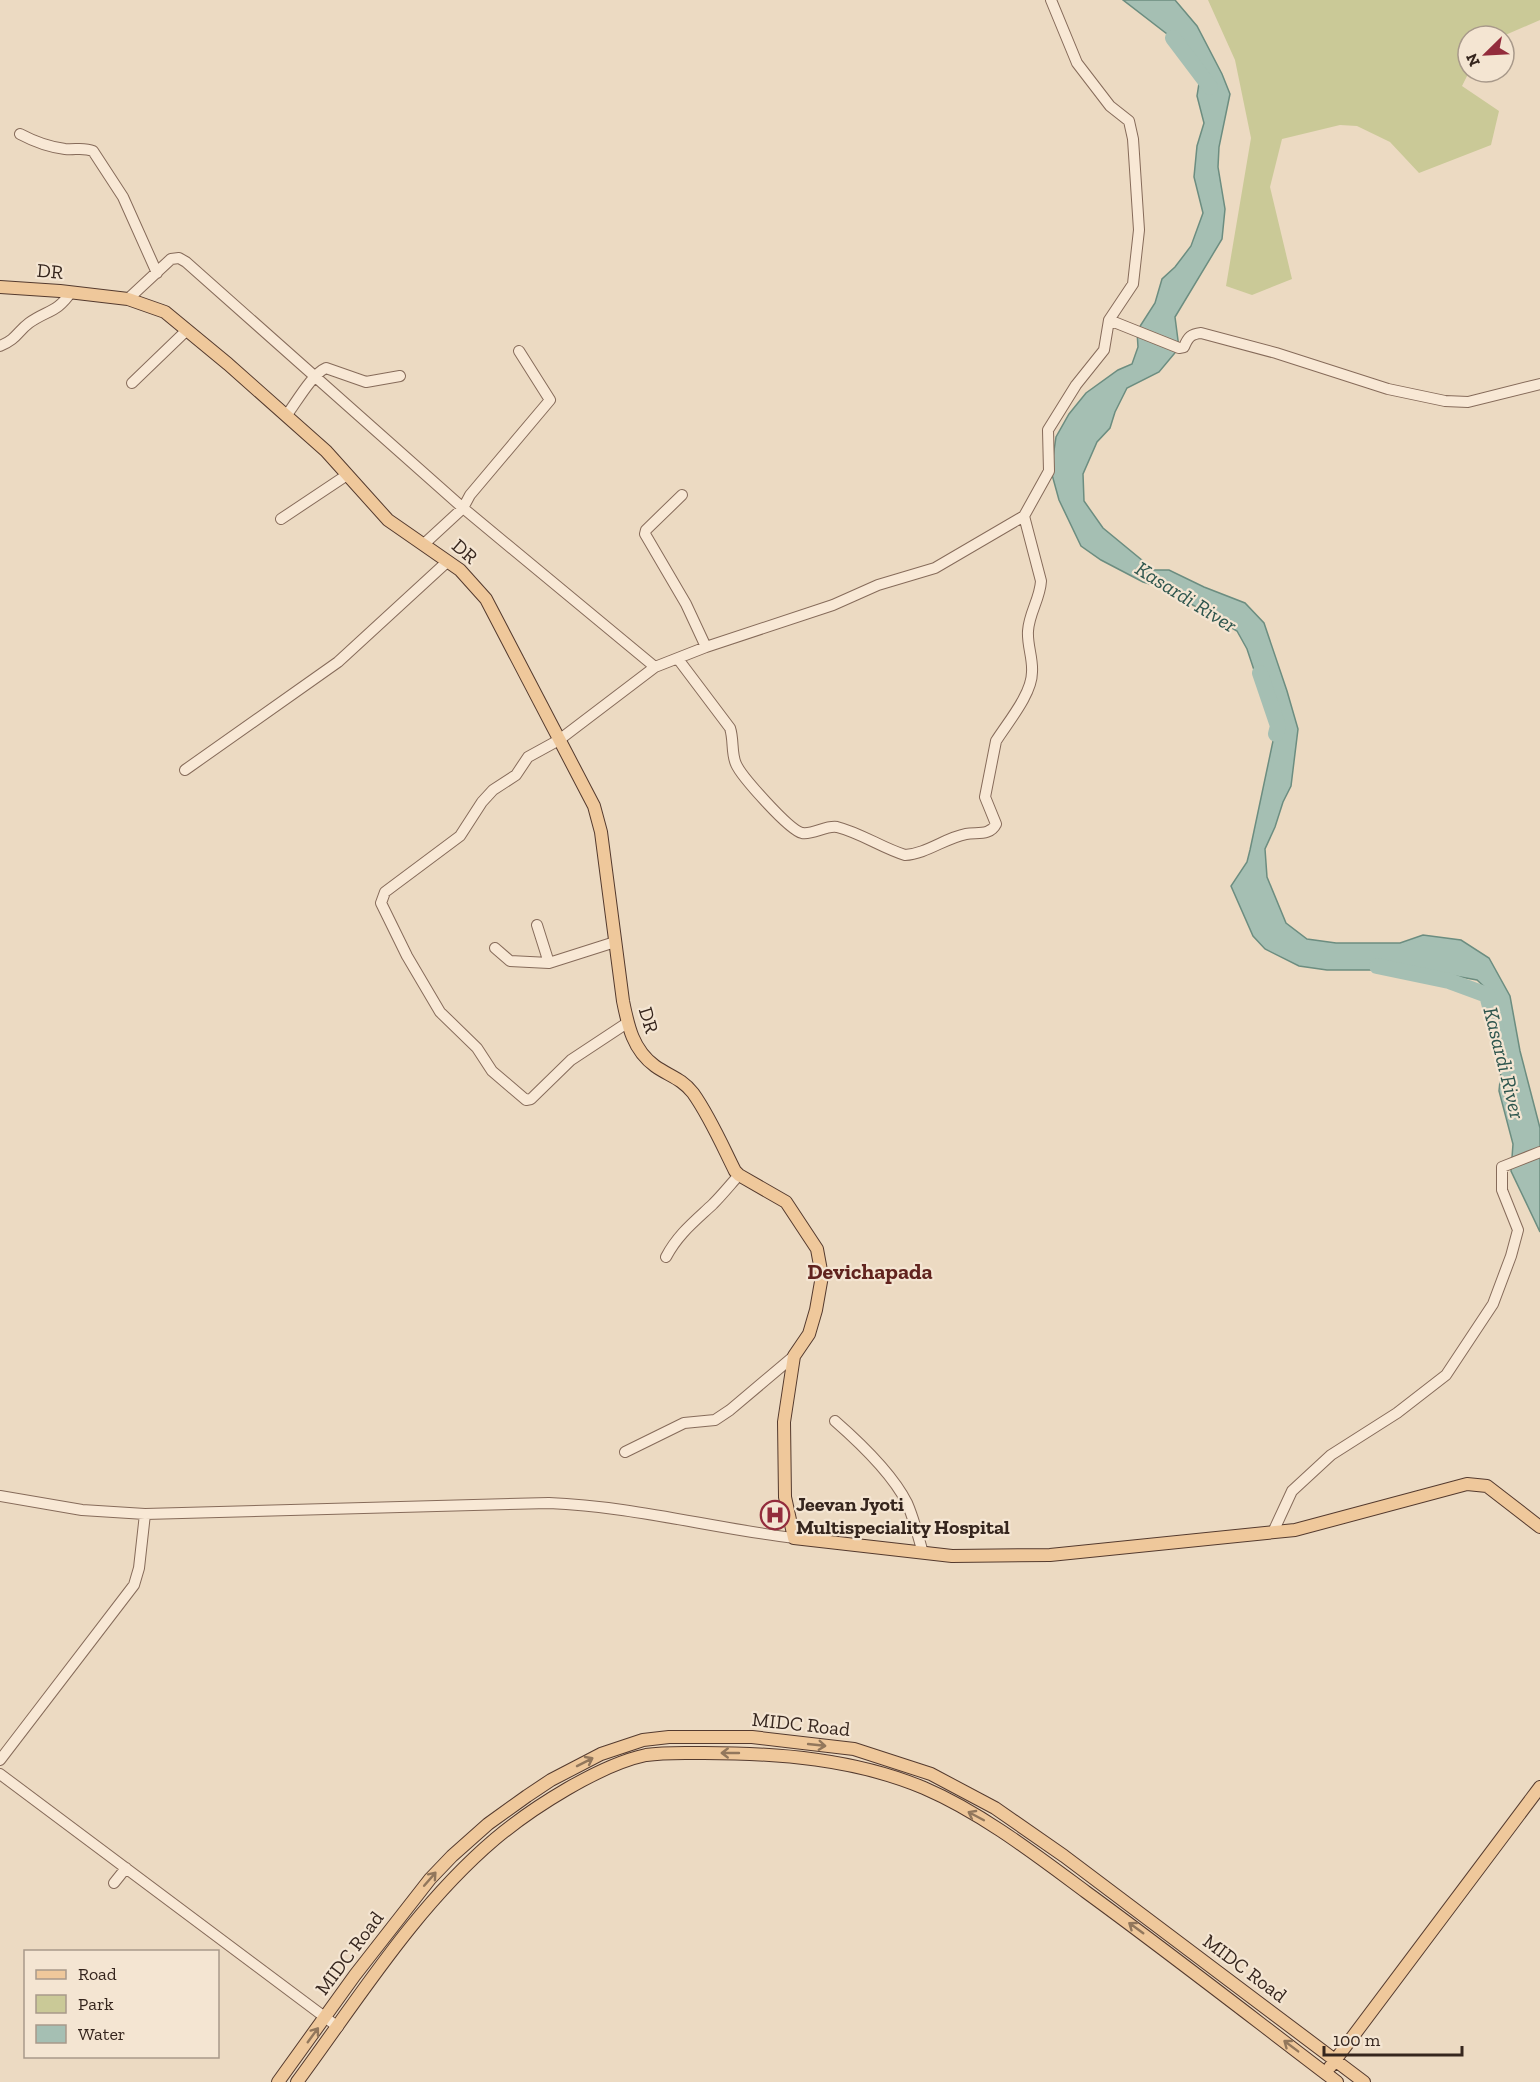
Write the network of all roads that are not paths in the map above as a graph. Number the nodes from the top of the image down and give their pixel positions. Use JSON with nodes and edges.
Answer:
{"nodes":[{"id":1,"x":1051,"y":0,"type":"edge"},
{"id":2,"x":20,"y":134,"type":"dead end"},
{"id":3,"x":157,"y":273,"type":"junction"},
{"id":4,"x":0,"y":287,"type":"edge"},
{"id":5,"x":71,"y":292,"type":"junction"},
{"id":6,"x":128,"y":300,"type":"junction"},
{"id":7,"x":1109,"y":320,"type":"junction"},
{"id":8,"x":188,"y":330,"type":"junction"},
{"id":9,"x":0,"y":346,"type":"edge"},
{"id":10,"x":519,"y":351,"type":"dead end"},
{"id":11,"x":399,"y":376,"type":"dead end"},
{"id":12,"x":315,"y":377,"type":"junction"},
{"id":13,"x":132,"y":383,"type":"dead end"},
{"id":14,"x":1540,"y":384,"type":"edge"},
{"id":15,"x":286,"y":416,"type":"junction"},
{"id":16,"x":347,"y":475,"type":"junction"},
{"id":17,"x":682,"y":495,"type":"dead end"},
{"id":18,"x":463,"y":508,"type":"junction"},
{"id":19,"x":1024,"y":516,"type":"junction"},
{"id":20,"x":281,"y":519,"type":"dead end"},
{"id":21,"x":424,"y":544,"type":"junction"},
{"id":22,"x":447,"y":561,"type":"junction"},
{"id":23,"x":706,"y":647,"type":"junction"},
{"id":24,"x":678,"y":659,"type":"junction"},
{"id":25,"x":655,"y":667,"type":"junction"},
{"id":26,"x":559,"y":740,"type":"junction"},
{"id":27,"x":185,"y":770,"type":"dead end"},
{"id":28,"x":537,"y":925,"type":"dead end"},
{"id":29,"x":615,"y":942,"type":"junction"},
{"id":30,"x":495,"y":948,"type":"dead end"},
{"id":31,"x":549,"y":963,"type":"junction"},
{"id":32,"x":627,"y":1023,"type":"junction"},
{"id":33,"x":1540,"y":1152,"type":"edge"},
{"id":34,"x":738,"y":1175,"type":"junction"},
{"id":35,"x":666,"y":1257,"type":"dead end"},
{"id":36,"x":794,"y":1356,"type":"junction"},
{"id":37,"x":835,"y":1421,"type":"dead end"},
{"id":38,"x":625,"y":1452,"type":"dead end"},
{"id":39,"x":0,"y":1496,"type":"edge"},
{"id":40,"x":145,"y":1514,"type":"junction"},
{"id":41,"x":1540,"y":1527,"type":"edge"},
{"id":42,"x":1273,"y":1532,"type":"junction"},
{"id":43,"x":794,"y":1538,"type":"junction"},
{"id":44,"x":923,"y":1553,"type":"junction"},
{"id":45,"x":0,"y":1760,"type":"edge"},
{"id":46,"x":0,"y":1774,"type":"edge"},
{"id":47,"x":1540,"y":1787,"type":"edge"},
{"id":48,"x":126,"y":1868,"type":"junction"},
{"id":49,"x":114,"y":1883,"type":"dead end"},
{"id":50,"x":325,"y":2018,"type":"junction"},
{"id":51,"x":338,"y":2027,"type":"junction"},
{"id":52,"x":1335,"y":2060,"type":"junction"},
{"id":53,"x":1325,"y":2073,"type":"junction"},
{"id":54,"x":278,"y":2082,"type":"edge"},
{"id":55,"x":297,"y":2082,"type":"edge"},
{"id":56,"x":1337,"y":2082,"type":"edge"},
{"id":57,"x":1364,"y":2082,"type":"edge"}],
"edges":[{"from":1,"to":7,"type":"street"},
{"from":2,"to":3,"type":"street"},
{"from":3,"to":6,"type":"street"},
{"from":3,"to":12,"type":"street"},
{"from":4,"to":5,"type":"main road","name":"DR"},
{"from":5,"to":6,"type":"main road","name":"DR"},
{"from":5,"to":9,"type":"street"},
{"from":6,"to":8,"type":"main road","name":"DR"},
{"from":7,"to":14,"type":"street"},
{"from":7,"to":19,"type":"street"},
{"from":8,"to":13,"type":"street"},
{"from":8,"to":15,"type":"main road","name":"DR"},
{"from":10,"to":18,"type":"street"},
{"from":11,"to":12,"type":"street"},
{"from":12,"to":15,"type":"street"},
{"from":12,"to":18,"type":"street"},
{"from":15,"to":16,"type":"main road","name":"DR"},
{"from":16,"to":20,"type":"street"},
{"from":16,"to":21,"type":"main road","name":"DR"},
{"from":17,"to":23,"type":"street"},
{"from":18,"to":21,"type":"street"},
{"from":18,"to":25,"type":"street"},
{"from":19,"to":23,"type":"street"},
{"from":19,"to":24,"type":"street"},
{"from":21,"to":22,"type":"main road","name":"DR"},
{"from":22,"to":26,"type":"main road","name":"DR"},
{"from":22,"to":27,"type":"street"},
{"from":23,"to":24,"type":"street"},
{"from":24,"to":25,"type":"street"},
{"from":25,"to":26,"type":"street"},
{"from":26,"to":29,"type":"main road","name":"DR"},
{"from":26,"to":32,"type":"street"},
{"from":28,"to":31,"type":"street"},
{"from":29,"to":31,"type":"street"},
{"from":29,"to":32,"type":"main road","name":"DR"},
{"from":30,"to":31,"type":"street"},
{"from":32,"to":34,"type":"main road","name":"DR"},
{"from":33,"to":42,"type":"street"},
{"from":34,"to":35,"type":"street"},
{"from":34,"to":36,"type":"main road"},
{"from":36,"to":38,"type":"street"},
{"from":36,"to":43,"type":"main road"},
{"from":37,"to":44,"type":"street"},
{"from":39,"to":40,"type":"street"},
{"from":40,"to":43,"type":"street"},
{"from":40,"to":45,"type":"street"},
{"from":41,"to":42,"type":"main road"},
{"from":42,"to":44,"type":"main road"},
{"from":43,"to":44,"type":"main road"},
{"from":46,"to":48,"type":"street"},
{"from":47,"to":52,"type":"main road"},
{"from":48,"to":49,"type":"street"},
{"from":48,"to":50,"type":"street"},
{"from":50,"to":51,"type":"street"},
{"from":50,"to":52,"type":"main road","name":"MIDC Road","one_way":true},
{"from":54,"to":50,"type":"main road","name":"MIDC Road","one_way":true},
{"from":53,"to":51,"type":"main road","name":"MIDC Road","one_way":true},
{"from":51,"to":55,"type":"main road","name":"MIDC Road"},
{"from":52,"to":53,"type":"main road"},
{"from":52,"to":57,"type":"main road","name":"MIDC Road"},
{"from":53,"to":56,"type":"main road","name":"MIDC Road"}]}
